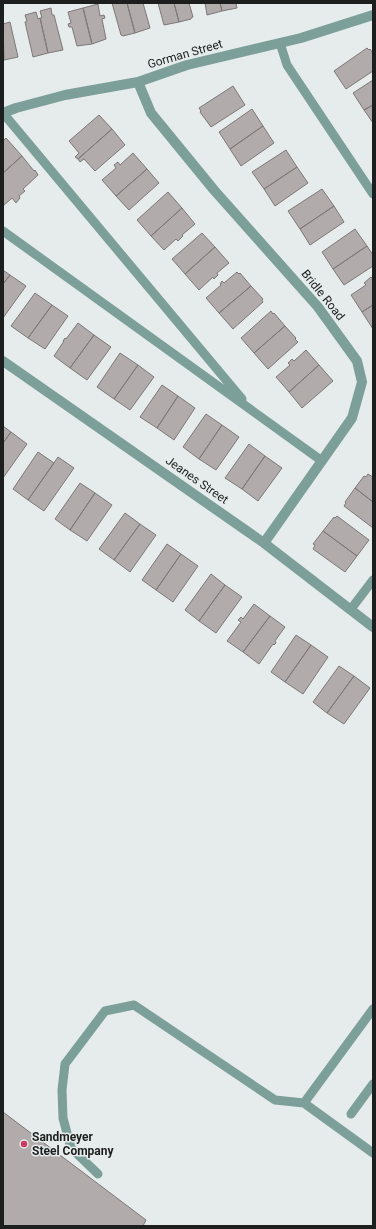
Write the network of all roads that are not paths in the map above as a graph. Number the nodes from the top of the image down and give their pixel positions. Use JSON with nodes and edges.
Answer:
{"nodes":[{"id":1,"x":373,"y":15,"type":"edge"},
{"id":2,"x":280,"y":43,"type":"junction"},
{"id":3,"x":138,"y":82,"type":"junction"},
{"id":4,"x":3,"y":113,"type":"edge"},
{"id":5,"x":373,"y":194,"type":"edge"},
{"id":6,"x":3,"y":231,"type":"edge"},
{"id":7,"x":3,"y":361,"type":"edge"},
{"id":8,"x":250,"y":409,"type":"junction"},
{"id":9,"x":322,"y":461,"type":"junction"},
{"id":10,"x":264,"y":542,"type":"junction"},
{"id":11,"x":373,"y":580,"type":"edge"},
{"id":12,"x":351,"y":609,"type":"junction"},
{"id":13,"x":373,"y":627,"type":"edge"},
{"id":14,"x":373,"y":1009,"type":"edge"},
{"id":15,"x":373,"y":1084,"type":"edge"},
{"id":16,"x":304,"y":1103,"type":"junction"},
{"id":17,"x":351,"y":1114,"type":"dead end"},
{"id":18,"x":373,"y":1153,"type":"edge"},
{"id":19,"x":98,"y":1174,"type":"dead end"}],
"edges":[{"from":1,"to":2,"type":"street","name":"Gorman Street"},
{"from":2,"to":3,"type":"street","name":"Gorman Street"},
{"from":2,"to":5,"type":"lane"},
{"from":3,"to":4,"type":"street","name":"Gorman Street"},
{"from":3,"to":9,"type":"street","name":"Bridle Road"},
{"from":4,"to":8,"type":"lane"},
{"from":6,"to":8,"type":"lane"},
{"from":7,"to":10,"type":"street","name":"Jeanes Street"},
{"from":8,"to":9,"type":"lane"},
{"from":9,"to":10,"type":"street","name":"Bridle Road"},
{"from":10,"to":12,"type":"street","name":"Jeanes Street"},
{"from":11,"to":12,"type":"lane"},
{"from":12,"to":13,"type":"street","name":"Jeanes Street"},
{"from":14,"to":16,"type":"lane"},
{"from":15,"to":17,"type":"lane"},
{"from":16,"to":18,"type":"lane"},
{"from":16,"to":19,"type":"lane"}]}
